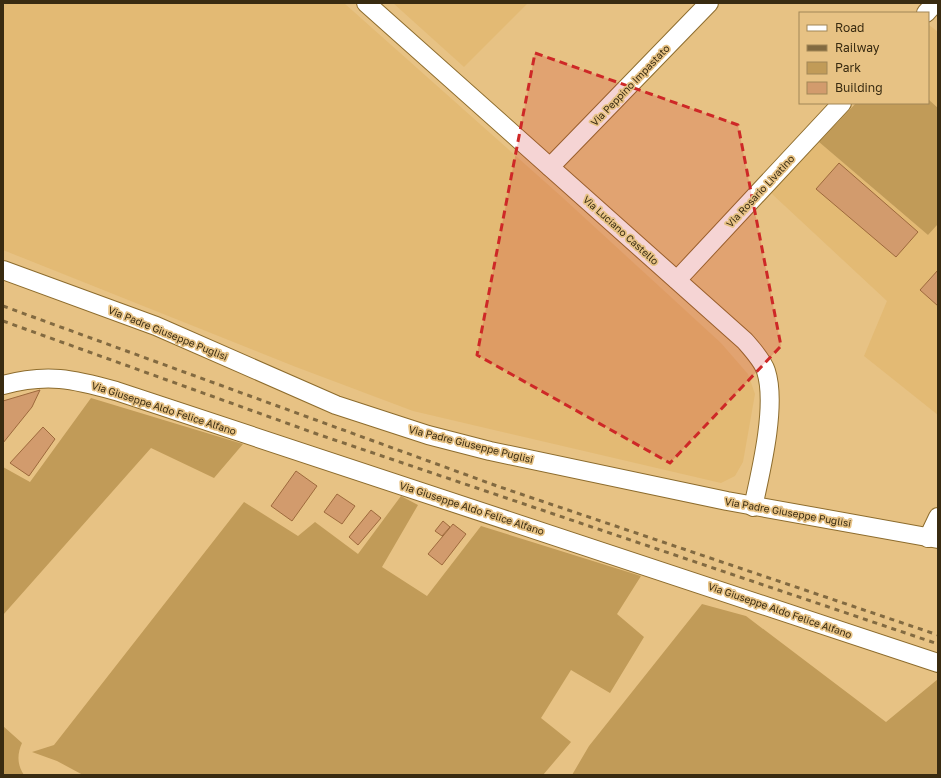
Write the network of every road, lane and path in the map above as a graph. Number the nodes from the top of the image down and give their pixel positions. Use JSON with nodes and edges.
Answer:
{"nodes":[{"id":1,"x":366,"y":3,"type":"edge"},
{"id":2,"x":709,"y":3,"type":"edge"},
{"id":3,"x":935,"y":3,"type":"edge"},
{"id":4,"x":927,"y":12,"type":"edge"},
{"id":5,"x":841,"y":104,"type":"edge"},
{"id":6,"x":550,"y":167,"type":"junction"},
{"id":7,"x":3,"y":270,"type":"edge"},
{"id":8,"x":677,"y":280,"type":"junction"},
{"id":9,"x":3,"y":385,"type":"edge"},
{"id":10,"x":753,"y":507,"type":"junction"},
{"id":11,"x":938,"y":517,"type":"edge"},
{"id":12,"x":933,"y":538,"type":"edge"},
{"id":13,"x":938,"y":663,"type":"edge"}],
"edges":[{"from":1,"to":6,"type":"street","name":"Via Luciano Castello"},
{"from":2,"to":6,"type":"street","name":"Via Peppino Impastato"},
{"from":3,"to":4,"type":"street"},
{"from":5,"to":8,"type":"street","name":"Via Rosario Livatino"},
{"from":6,"to":8,"type":"street","name":"Via Luciano Castello"},
{"from":7,"to":10,"type":"street","name":"Via Padre Giuseppe Puglisi"},
{"from":8,"to":10,"type":"street","name":"Via Luciano Castello"},
{"from":9,"to":13,"type":"street","name":"Via Giuseppe Aldo Felice Alfano"},
{"from":10,"to":12,"type":"street","name":"Via Padre Giuseppe Puglisi"},
{"from":11,"to":12,"type":"street"}]}
